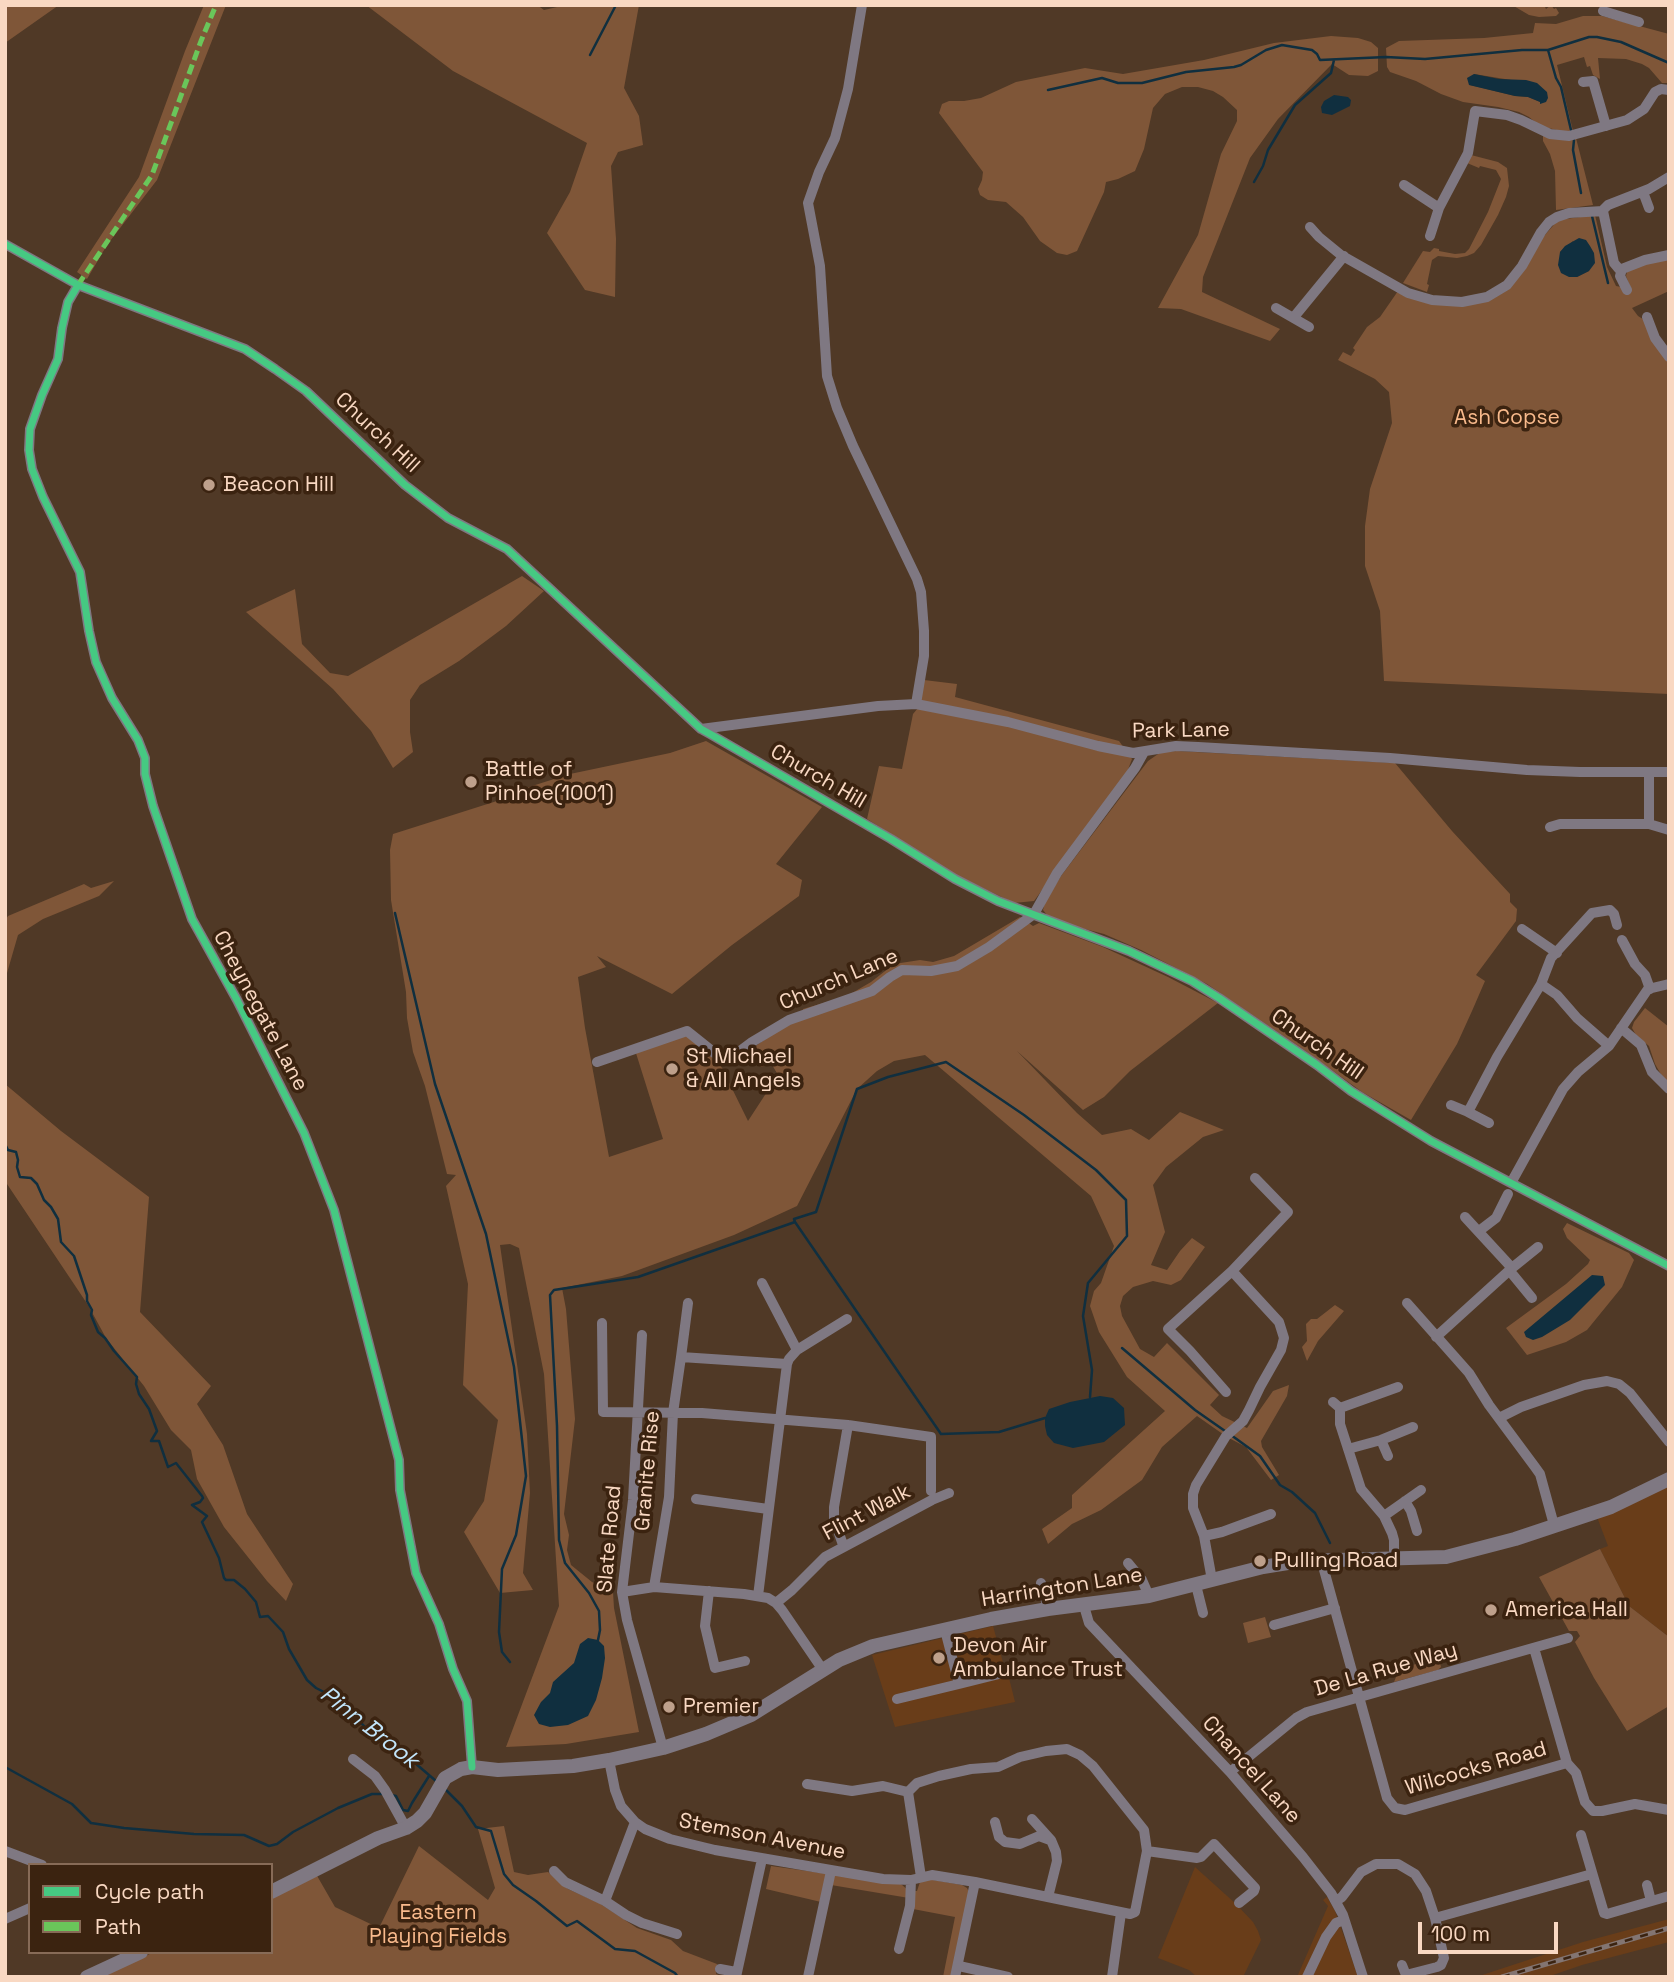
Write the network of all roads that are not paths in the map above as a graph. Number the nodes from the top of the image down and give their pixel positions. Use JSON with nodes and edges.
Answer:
{"nodes":[{"id":1,"x":862,"y":5,"type":"edge"},
{"id":2,"x":1621,"y":10,"type":"edge"},
{"id":3,"x":1603,"y":11,"type":"dead end"},
{"id":4,"x":1639,"y":22,"type":"dead end"},
{"id":5,"x":1583,"y":82,"type":"dead end"},
{"id":6,"x":1669,"y":90,"type":"edge"},
{"id":7,"x":1606,"y":126,"type":"junction"},
{"id":8,"x":1669,"y":177,"type":"edge"},
{"id":9,"x":1404,"y":185,"type":"dead end"},
{"id":10,"x":1643,"y":192,"type":"junction"},
{"id":11,"x":1439,"y":208,"type":"junction"},
{"id":12,"x":1649,"y":208,"type":"dead end"},
{"id":13,"x":1603,"y":211,"type":"junction"},
{"id":14,"x":1310,"y":227,"type":"dead end"},
{"id":15,"x":1430,"y":236,"type":"dead end"},
{"id":16,"x":5,"y":244,"type":"edge"},
{"id":17,"x":1669,"y":255,"type":"edge"},
{"id":18,"x":1344,"y":256,"type":"junction"},
{"id":19,"x":1622,"y":270,"type":"junction"},
{"id":20,"x":78,"y":285,"type":"junction"},
{"id":21,"x":1627,"y":290,"type":"dead end"},
{"id":22,"x":1276,"y":308,"type":"dead end"},
{"id":23,"x":1294,"y":317,"type":"junction"},
{"id":24,"x":1647,"y":317,"type":"dead end"},
{"id":25,"x":1309,"y":327,"type":"dead end"},
{"id":26,"x":1668,"y":353,"type":"edge"},
{"id":27,"x":916,"y":704,"type":"junction"},
{"id":28,"x":701,"y":729,"type":"junction"},
{"id":29,"x":1144,"y":752,"type":"junction"},
{"id":30,"x":1649,"y":772,"type":"junction"},
{"id":31,"x":1669,"y":772,"type":"edge"},
{"id":32,"x":1649,"y":824,"type":"junction"},
{"id":33,"x":1549,"y":827,"type":"dead end"},
{"id":34,"x":1669,"y":830,"type":"edge"},
{"id":35,"x":1034,"y":914,"type":"junction"},
{"id":36,"x":1617,"y":925,"type":"dead end"},
{"id":37,"x":1522,"y":929,"type":"dead end"},
{"id":38,"x":1622,"y":940,"type":"dead end"},
{"id":39,"x":1557,"y":953,"type":"junction"},
{"id":40,"x":1541,"y":984,"type":"junction"},
{"id":41,"x":1669,"y":984,"type":"edge"},
{"id":42,"x":1650,"y":989,"type":"junction"},
{"id":43,"x":1621,"y":1028,"type":"junction"},
{"id":44,"x":1609,"y":1046,"type":"junction"},
{"id":45,"x":597,"y":1062,"type":"dead end"},
{"id":46,"x":1669,"y":1089,"type":"edge"},
{"id":47,"x":1451,"y":1105,"type":"dead end"},
{"id":48,"x":1468,"y":1112,"type":"junction"},
{"id":49,"x":1489,"y":1124,"type":"dead end"},
{"id":50,"x":1255,"y":1178,"type":"dead end"},
{"id":51,"x":1511,"y":1182,"type":"junction"},
{"id":52,"x":1508,"y":1194,"type":"dead end"},
{"id":53,"x":1465,"y":1217,"type":"dead end"},
{"id":54,"x":1479,"y":1231,"type":"junction"},
{"id":55,"x":1538,"y":1247,"type":"dead end"},
{"id":56,"x":1669,"y":1266,"type":"edge"},
{"id":57,"x":1511,"y":1269,"type":"junction"},
{"id":58,"x":1232,"y":1271,"type":"junction"},
{"id":59,"x":762,"y":1283,"type":"dead end"},
{"id":60,"x":1532,"y":1297,"type":"dead end"},
{"id":61,"x":688,"y":1303,"type":"dead end"},
{"id":62,"x":1407,"y":1303,"type":"dead end"},
{"id":63,"x":847,"y":1319,"type":"dead end"},
{"id":64,"x":602,"y":1323,"type":"dead end"},
{"id":65,"x":642,"y":1335,"type":"dead end"},
{"id":66,"x":1436,"y":1336,"type":"junction"},
{"id":67,"x":797,"y":1350,"type":"junction"},
{"id":68,"x":681,"y":1357,"type":"junction"},
{"id":69,"x":787,"y":1364,"type":"junction"},
{"id":70,"x":1398,"y":1387,"type":"dead end"},
{"id":71,"x":1226,"y":1392,"type":"dead end"},
{"id":72,"x":639,"y":1413,"type":"junction"},
{"id":73,"x":673,"y":1413,"type":"junction"},
{"id":74,"x":1499,"y":1418,"type":"junction"},
{"id":75,"x":779,"y":1420,"type":"junction"},
{"id":76,"x":848,"y":1425,"type":"junction"},
{"id":77,"x":1413,"y":1427,"type":"dead end"},
{"id":78,"x":1381,"y":1440,"type":"junction"},
{"id":79,"x":1669,"y":1442,"type":"edge"},
{"id":80,"x":1348,"y":1449,"type":"junction"},
{"id":81,"x":1388,"y":1456,"type":"dead end"},
{"id":82,"x":1669,"y":1479,"type":"edge"},
{"id":83,"x":1422,"y":1490,"type":"dead end"},
{"id":84,"x":931,"y":1491,"type":"dead end"},
{"id":85,"x":949,"y":1493,"type":"dead end"},
{"id":86,"x":696,"y":1499,"type":"dead end"},
{"id":87,"x":1405,"y":1502,"type":"junction"},
{"id":88,"x":768,"y":1509,"type":"junction"},
{"id":89,"x":1271,"y":1514,"type":"dead end"},
{"id":90,"x":1384,"y":1516,"type":"junction"},
{"id":91,"x":1554,"y":1525,"type":"junction"},
{"id":92,"x":1418,"y":1531,"type":"dead end"},
{"id":93,"x":1204,"y":1536,"type":"junction"},
{"id":94,"x":842,"y":1542,"type":"dead end"},
{"id":95,"x":1321,"y":1559,"type":"junction"},
{"id":96,"x":1394,"y":1559,"type":"junction"},
{"id":97,"x":1128,"y":1563,"type":"dead end"},
{"id":98,"x":1212,"y":1580,"type":"junction"},
{"id":99,"x":1041,"y":1583,"type":"dead end"},
{"id":100,"x":1196,"y":1585,"type":"junction"},
{"id":101,"x":653,"y":1587,"type":"junction"},
{"id":102,"x":709,"y":1591,"type":"junction"},
{"id":103,"x":622,"y":1592,"type":"junction"},
{"id":104,"x":758,"y":1595,"type":"junction"},
{"id":105,"x":1149,"y":1596,"type":"junction"},
{"id":106,"x":776,"y":1603,"type":"junction"},
{"id":107,"x":1084,"y":1606,"type":"junction"},
{"id":108,"x":1335,"y":1608,"type":"junction"},
{"id":109,"x":1048,"y":1609,"type":"junction"},
{"id":110,"x":1203,"y":1613,"type":"dead end"},
{"id":111,"x":1274,"y":1625,"type":"dead end"},
{"id":112,"x":945,"y":1630,"type":"junction"},
{"id":113,"x":1568,"y":1638,"type":"dead end"},
{"id":114,"x":1534,"y":1648,"type":"junction"},
{"id":115,"x":745,"y":1661,"type":"dead end"},
{"id":116,"x":822,"y":1670,"type":"junction"},
{"id":117,"x":1003,"y":1673,"type":"dead end"},
{"id":118,"x":959,"y":1684,"type":"junction"},
{"id":119,"x":1360,"y":1697,"type":"junction"},
{"id":120,"x":897,"y":1699,"type":"dead end"},
{"id":121,"x":663,"y":1748,"type":"junction"},
{"id":122,"x":353,"y":1759,"type":"dead end"},
{"id":123,"x":609,"y":1760,"type":"junction"},
{"id":124,"x":1567,"y":1763,"type":"junction"},
{"id":125,"x":472,"y":1767,"type":"junction"},
{"id":126,"x":1230,"y":1772,"type":"junction"},
{"id":127,"x":807,"y":1784,"type":"dead end"},
{"id":128,"x":908,"y":1791,"type":"junction"},
{"id":129,"x":1669,"y":1810,"type":"edge"},
{"id":130,"x":1032,"y":1819,"type":"dead end"},
{"id":131,"x":635,"y":1822,"type":"junction"},
{"id":132,"x":995,"y":1822,"type":"dead end"},
{"id":133,"x":406,"y":1828,"type":"junction"},
{"id":134,"x":1581,"y":1835,"type":"dead end"},
{"id":135,"x":1051,"y":1840,"type":"junction"},
{"id":136,"x":5,"y":1851,"type":"edge"},
{"id":137,"x":1147,"y":1851,"type":"junction"},
{"id":138,"x":762,"y":1859,"type":"junction"},
{"id":139,"x":37,"y":1863,"type":"edge"},
{"id":140,"x":554,"y":1871,"type":"dead end"},
{"id":141,"x":831,"y":1871,"type":"junction"},
{"id":142,"x":1592,"y":1874,"type":"junction"},
{"id":143,"x":916,"y":1879,"type":"junction"},
{"id":144,"x":975,"y":1882,"type":"junction"},
{"id":145,"x":1647,"y":1885,"type":"dead end"},
{"id":146,"x":273,"y":1891,"type":"edge"},
{"id":147,"x":1669,"y":1896,"type":"edge"},
{"id":148,"x":1048,"y":1897,"type":"junction"},
{"id":149,"x":605,"y":1901,"type":"junction"},
{"id":150,"x":1336,"y":1901,"type":"junction"},
{"id":151,"x":1651,"y":1901,"type":"junction"},
{"id":152,"x":1239,"y":1903,"type":"dead end"},
{"id":153,"x":28,"y":1909,"type":"edge"},
{"id":154,"x":1121,"y":1913,"type":"junction"},
{"id":155,"x":1435,"y":1918,"type":"junction"},
{"id":156,"x":5,"y":1919,"type":"edge"},
{"id":157,"x":1344,"y":1920,"type":"junction"},
{"id":158,"x":677,"y":1934,"type":"dead end"},
{"id":159,"x":899,"y":1949,"type":"dead end"},
{"id":160,"x":137,"y":1954,"type":"edge"},
{"id":161,"x":1402,"y":1965,"type":"dead end"},
{"id":162,"x":720,"y":1969,"type":"dead end"},
{"id":163,"x":957,"y":1971,"type":"edge"},
{"id":164,"x":736,"y":1974,"type":"edge"},
{"id":165,"x":87,"y":1977,"type":"edge"},
{"id":166,"x":808,"y":1977,"type":"edge"},
{"id":167,"x":1008,"y":1977,"type":"edge"},
{"id":168,"x":1112,"y":1977,"type":"edge"},
{"id":169,"x":1307,"y":1977,"type":"edge"},
{"id":170,"x":1363,"y":1977,"type":"edge"}],
"edges":[{"from":1,"to":27,"type":"street"},
{"from":2,"to":3,"type":"street"},
{"from":2,"to":4,"type":"street"},
{"from":5,"to":7,"type":"street"},
{"from":6,"to":7,"type":"street"},
{"from":7,"to":11,"type":"street"},
{"from":8,"to":10,"type":"street"},
{"from":9,"to":11,"type":"street"},
{"from":10,"to":12,"type":"street"},
{"from":10,"to":13,"type":"street"},
{"from":11,"to":15,"type":"street"},
{"from":13,"to":18,"type":"street"},
{"from":13,"to":19,"type":"street"},
{"from":14,"to":18,"type":"street"},
{"from":16,"to":20,"type":"street","name":"Church Hill"},
{"from":17,"to":19,"type":"street"},
{"from":18,"to":23,"type":"street"},
{"from":19,"to":21,"type":"street"},
{"from":20,"to":28,"type":"street","name":"Church Hill"},
{"from":20,"to":125,"type":"street","name":"Cheynegate Lane"},
{"from":22,"to":23,"type":"street"},
{"from":23,"to":25,"type":"street"},
{"from":24,"to":26,"type":"street"},
{"from":27,"to":28,"type":"street","name":"Park Lane"},
{"from":27,"to":29,"type":"street","name":"Park Lane"},
{"from":28,"to":35,"type":"street","name":"Church Hill"},
{"from":29,"to":30,"type":"street","name":"Park Lane"},
{"from":29,"to":35,"type":"street","name":"Church Lane"},
{"from":30,"to":31,"type":"street","name":"Park Lane"},
{"from":30,"to":32,"type":"street"},
{"from":32,"to":33,"type":"street"},
{"from":32,"to":34,"type":"street"},
{"from":35,"to":45,"type":"street","name":"Church Lane"},
{"from":35,"to":51,"type":"street","name":"Church Hill"},
{"from":36,"to":39,"type":"street"},
{"from":37,"to":39,"type":"street"},
{"from":38,"to":42,"type":"street"},
{"from":39,"to":40,"type":"street"},
{"from":40,"to":44,"type":"street"},
{"from":40,"to":48,"type":"street"},
{"from":41,"to":42,"type":"street"},
{"from":42,"to":43,"type":"street"},
{"from":43,"to":44,"type":"street"},
{"from":43,"to":46,"type":"street"},
{"from":44,"to":51,"type":"street"},
{"from":47,"to":48,"type":"street"},
{"from":48,"to":49,"type":"street"},
{"from":50,"to":58,"type":"street"},
{"from":51,"to":56,"type":"street","name":"Church Hill"},
{"from":52,"to":54,"type":"street"},
{"from":53,"to":54,"type":"street"},
{"from":54,"to":57,"type":"street"},
{"from":55,"to":57,"type":"street"},
{"from":57,"to":60,"type":"street"},
{"from":57,"to":66,"type":"street"},
{"from":58,"to":71,"type":"street"},
{"from":58,"to":93,"type":"street"},
{"from":59,"to":67,"type":"street"},
{"from":61,"to":68,"type":"street","name":"Granite Rise"},
{"from":62,"to":66,"type":"street"},
{"from":63,"to":67,"type":"street"},
{"from":64,"to":72,"type":"street"},
{"from":65,"to":72,"type":"street","name":"Slate Road"},
{"from":66,"to":74,"type":"street"},
{"from":67,"to":69,"type":"street"},
{"from":68,"to":69,"type":"street"},
{"from":68,"to":73,"type":"street","name":"Granite Rise"},
{"from":69,"to":75,"type":"street"},
{"from":70,"to":80,"type":"street"},
{"from":72,"to":73,"type":"street"},
{"from":72,"to":103,"type":"street","name":"Slate Road"},
{"from":73,"to":75,"type":"street"},
{"from":73,"to":101,"type":"street","name":"Granite Rise"},
{"from":74,"to":79,"type":"street"},
{"from":74,"to":91,"type":"street"},
{"from":75,"to":76,"type":"street"},
{"from":75,"to":88,"type":"street"},
{"from":76,"to":84,"type":"street","name":"Flint Walk"},
{"from":76,"to":94,"type":"street"},
{"from":77,"to":78,"type":"street"},
{"from":78,"to":80,"type":"street"},
{"from":78,"to":81,"type":"street"},
{"from":80,"to":90,"type":"street"},
{"from":82,"to":91,"type":"street","name":"Harrington Lane"},
{"from":83,"to":87,"type":"street"},
{"from":85,"to":106,"type":"street","name":"Flint Walk"},
{"from":86,"to":88,"type":"street"},
{"from":87,"to":90,"type":"street"},
{"from":87,"to":92,"type":"street"},
{"from":88,"to":104,"type":"street"},
{"from":89,"to":93,"type":"street"},
{"from":90,"to":96,"type":"street"},
{"from":91,"to":96,"type":"street","name":"Harrington Lane"},
{"from":93,"to":98,"type":"street"},
{"from":95,"to":96,"type":"street","name":"Harrington Lane"},
{"from":95,"to":98,"type":"street","name":"Harrington Lane"},
{"from":95,"to":108,"type":"street"},
{"from":97,"to":105,"type":"street"},
{"from":98,"to":100,"type":"street","name":"Harrington Lane"},
{"from":99,"to":109,"type":"street"},
{"from":100,"to":105,"type":"street","name":"Harrington Lane"},
{"from":100,"to":110,"type":"street"},
{"from":101,"to":102,"type":"street"},
{"from":101,"to":103,"type":"street"},
{"from":102,"to":104,"type":"street"},
{"from":102,"to":115,"type":"street"},
{"from":103,"to":121,"type":"street","name":"Slate Road"},
{"from":104,"to":106,"type":"street"},
{"from":105,"to":107,"type":"street","name":"Harrington Lane"},
{"from":106,"to":116,"type":"street"},
{"from":107,"to":109,"type":"street","name":"Harrington Lane"},
{"from":107,"to":126,"type":"street","name":"Chancel Lane"},
{"from":108,"to":111,"type":"street"},
{"from":108,"to":119,"type":"street"},
{"from":109,"to":112,"type":"street","name":"Harrington Lane"},
{"from":112,"to":116,"type":"street","name":"Harrington Lane"},
{"from":112,"to":118,"type":"street"},
{"from":113,"to":114,"type":"street","name":"De La Rue Way"},
{"from":114,"to":119,"type":"street","name":"De La Rue Way"},
{"from":114,"to":124,"type":"street"},
{"from":116,"to":121,"type":"street","name":"Harrington Lane"},
{"from":117,"to":118,"type":"street"},
{"from":118,"to":120,"type":"street"},
{"from":119,"to":124,"type":"street","name":"Wilcocks Road"},
{"from":119,"to":126,"type":"street","name":"De La Rue Way"},
{"from":121,"to":123,"type":"street","name":"Harrington Lane"},
{"from":122,"to":133,"type":"street"},
{"from":123,"to":125,"type":"street","name":"Harrington Lane"},
{"from":123,"to":131,"type":"street"},
{"from":124,"to":129,"type":"street"},
{"from":125,"to":133,"type":"street"},
{"from":126,"to":150,"type":"street","name":"Chancel Lane"},
{"from":127,"to":128,"type":"street"},
{"from":128,"to":137,"type":"street"},
{"from":128,"to":143,"type":"street"},
{"from":130,"to":135,"type":"street"},
{"from":131,"to":138,"type":"street","name":"Stemson Avenue"},
{"from":131,"to":149,"type":"street"},
{"from":132,"to":135,"type":"street"},
{"from":133,"to":146,"type":"street"},
{"from":134,"to":142,"type":"street"},
{"from":135,"to":148,"type":"street"},
{"from":136,"to":139,"type":"street"},
{"from":137,"to":152,"type":"street"},
{"from":137,"to":154,"type":"street"},
{"from":138,"to":141,"type":"street","name":"Stemson Avenue"},
{"from":138,"to":164,"type":"street"},
{"from":140,"to":149,"type":"street"},
{"from":141,"to":143,"type":"street","name":"Stemson Avenue"},
{"from":141,"to":166,"type":"street"},
{"from":142,"to":151,"type":"street"},
{"from":142,"to":155,"type":"street"},
{"from":143,"to":144,"type":"street","name":"Stemson Avenue"},
{"from":143,"to":159,"type":"street"},
{"from":144,"to":148,"type":"street","name":"Stemson Avenue"},
{"from":144,"to":163,"type":"street"},
{"from":145,"to":151,"type":"street"},
{"from":147,"to":151,"type":"street"},
{"from":148,"to":154,"type":"street","name":"Stemson Avenue"},
{"from":149,"to":158,"type":"street"},
{"from":150,"to":155,"type":"street"},
{"from":150,"to":157,"type":"street","name":"Chancel Lane"},
{"from":153,"to":156,"type":"street"},
{"from":154,"to":168,"type":"street"},
{"from":155,"to":161,"type":"street"},
{"from":157,"to":169,"type":"street"},
{"from":157,"to":170,"type":"street","name":"Chancel Lane"},
{"from":160,"to":165,"type":"street"},
{"from":162,"to":164,"type":"street"},
{"from":163,"to":167,"type":"street"}]}
